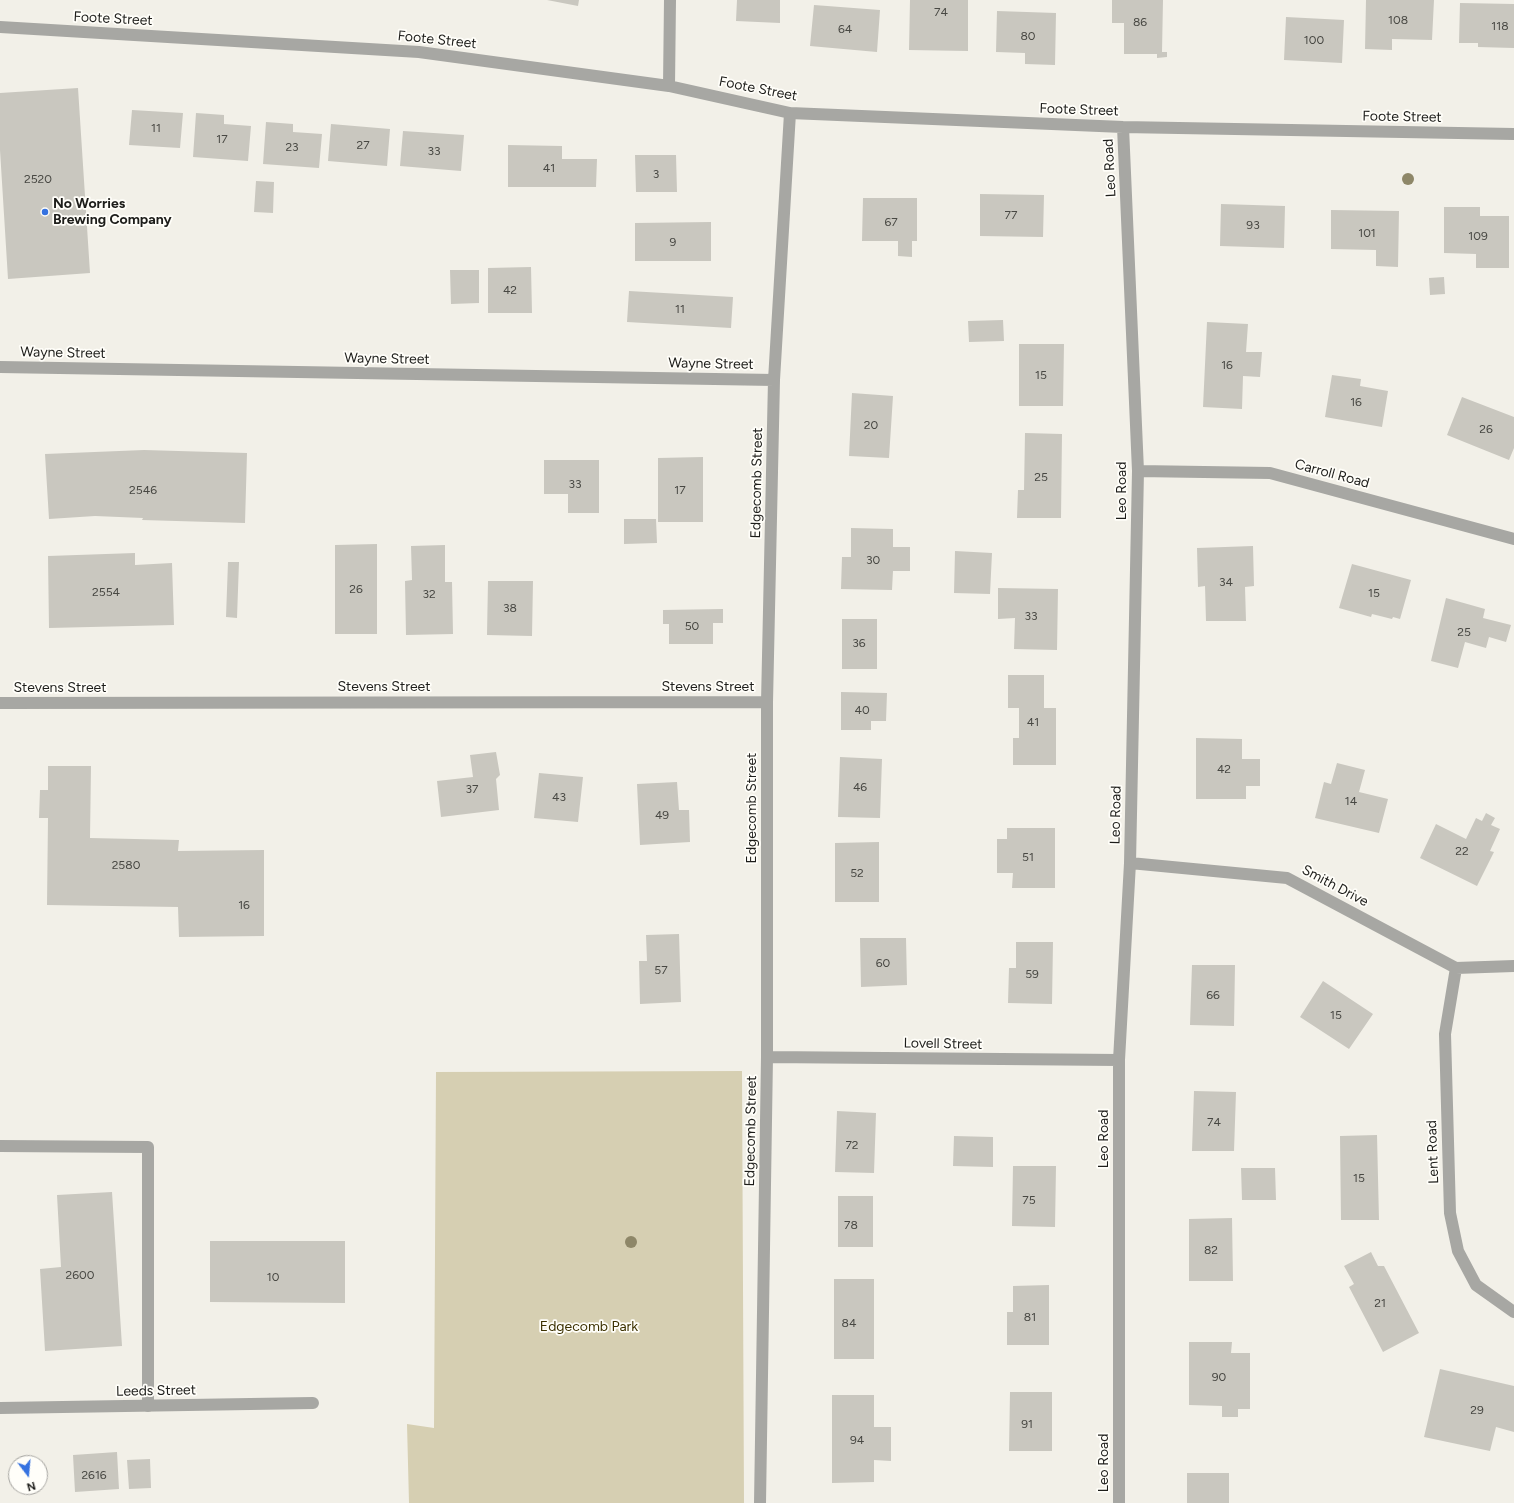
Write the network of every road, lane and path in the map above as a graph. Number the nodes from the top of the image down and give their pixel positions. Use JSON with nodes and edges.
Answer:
{"nodes":[{"id":1,"x":670,"y":0,"type":"edge"},
{"id":2,"x":0,"y":27,"type":"edge"},
{"id":3,"x":669,"y":86,"type":"junction"},
{"id":4,"x":790,"y":113,"type":"junction"},
{"id":5,"x":1123,"y":127,"type":"junction"},
{"id":6,"x":1514,"y":134,"type":"edge"},
{"id":7,"x":0,"y":367,"type":"edge"},
{"id":8,"x":774,"y":380,"type":"junction"},
{"id":9,"x":1138,"y":471,"type":"junction"},
{"id":10,"x":1514,"y":539,"type":"edge"},
{"id":11,"x":767,"y":702,"type":"junction"},
{"id":12,"x":0,"y":703,"type":"edge"},
{"id":13,"x":1130,"y":862,"type":"junction"},
{"id":14,"x":1514,"y":966,"type":"edge"},
{"id":15,"x":1456,"y":968,"type":"junction"},
{"id":16,"x":767,"y":1057,"type":"junction"},
{"id":17,"x":1119,"y":1060,"type":"junction"},
{"id":18,"x":0,"y":1146,"type":"edge"},
{"id":19,"x":1514,"y":1312,"type":"edge"},
{"id":20,"x":312,"y":1402,"type":"dead end"},
{"id":21,"x":148,"y":1406,"type":"junction"},
{"id":22,"x":0,"y":1408,"type":"edge"},
{"id":23,"x":760,"y":1503,"type":"edge"},
{"id":24,"x":1120,"y":1503,"type":"edge"}],
"edges":[{"from":1,"to":3,"type":"street"},
{"from":2,"to":3,"type":"street","name":"Foote Street"},
{"from":3,"to":4,"type":"street","name":"Foote Street"},
{"from":4,"to":5,"type":"street","name":"Foote Street"},
{"from":4,"to":8,"type":"street","name":"Edgecomb Street"},
{"from":5,"to":6,"type":"street","name":"Foote Street"},
{"from":5,"to":9,"type":"street","name":"Leo Road"},
{"from":7,"to":8,"type":"street","name":"Wayne Street"},
{"from":8,"to":11,"type":"street","name":"Edgecomb Street"},
{"from":9,"to":10,"type":"street","name":"Carroll Road"},
{"from":9,"to":13,"type":"street","name":"Leo Road"},
{"from":11,"to":12,"type":"street","name":"Stevens Street"},
{"from":11,"to":16,"type":"street","name":"Edgecomb Street"},
{"from":13,"to":15,"type":"street","name":"Smith Drive"},
{"from":13,"to":17,"type":"street","name":"Leo Road"},
{"from":14,"to":15,"type":"street"},
{"from":15,"to":19,"type":"street","name":"Lent Road"},
{"from":16,"to":17,"type":"street","name":"Lovell Street"},
{"from":16,"to":23,"type":"street","name":"Edgecomb Street"},
{"from":17,"to":24,"type":"street","name":"Leo Road"},
{"from":18,"to":21,"type":"street"},
{"from":20,"to":21,"type":"street","name":"Leeds Street"},
{"from":21,"to":22,"type":"street","name":"Leeds Street"}]}
